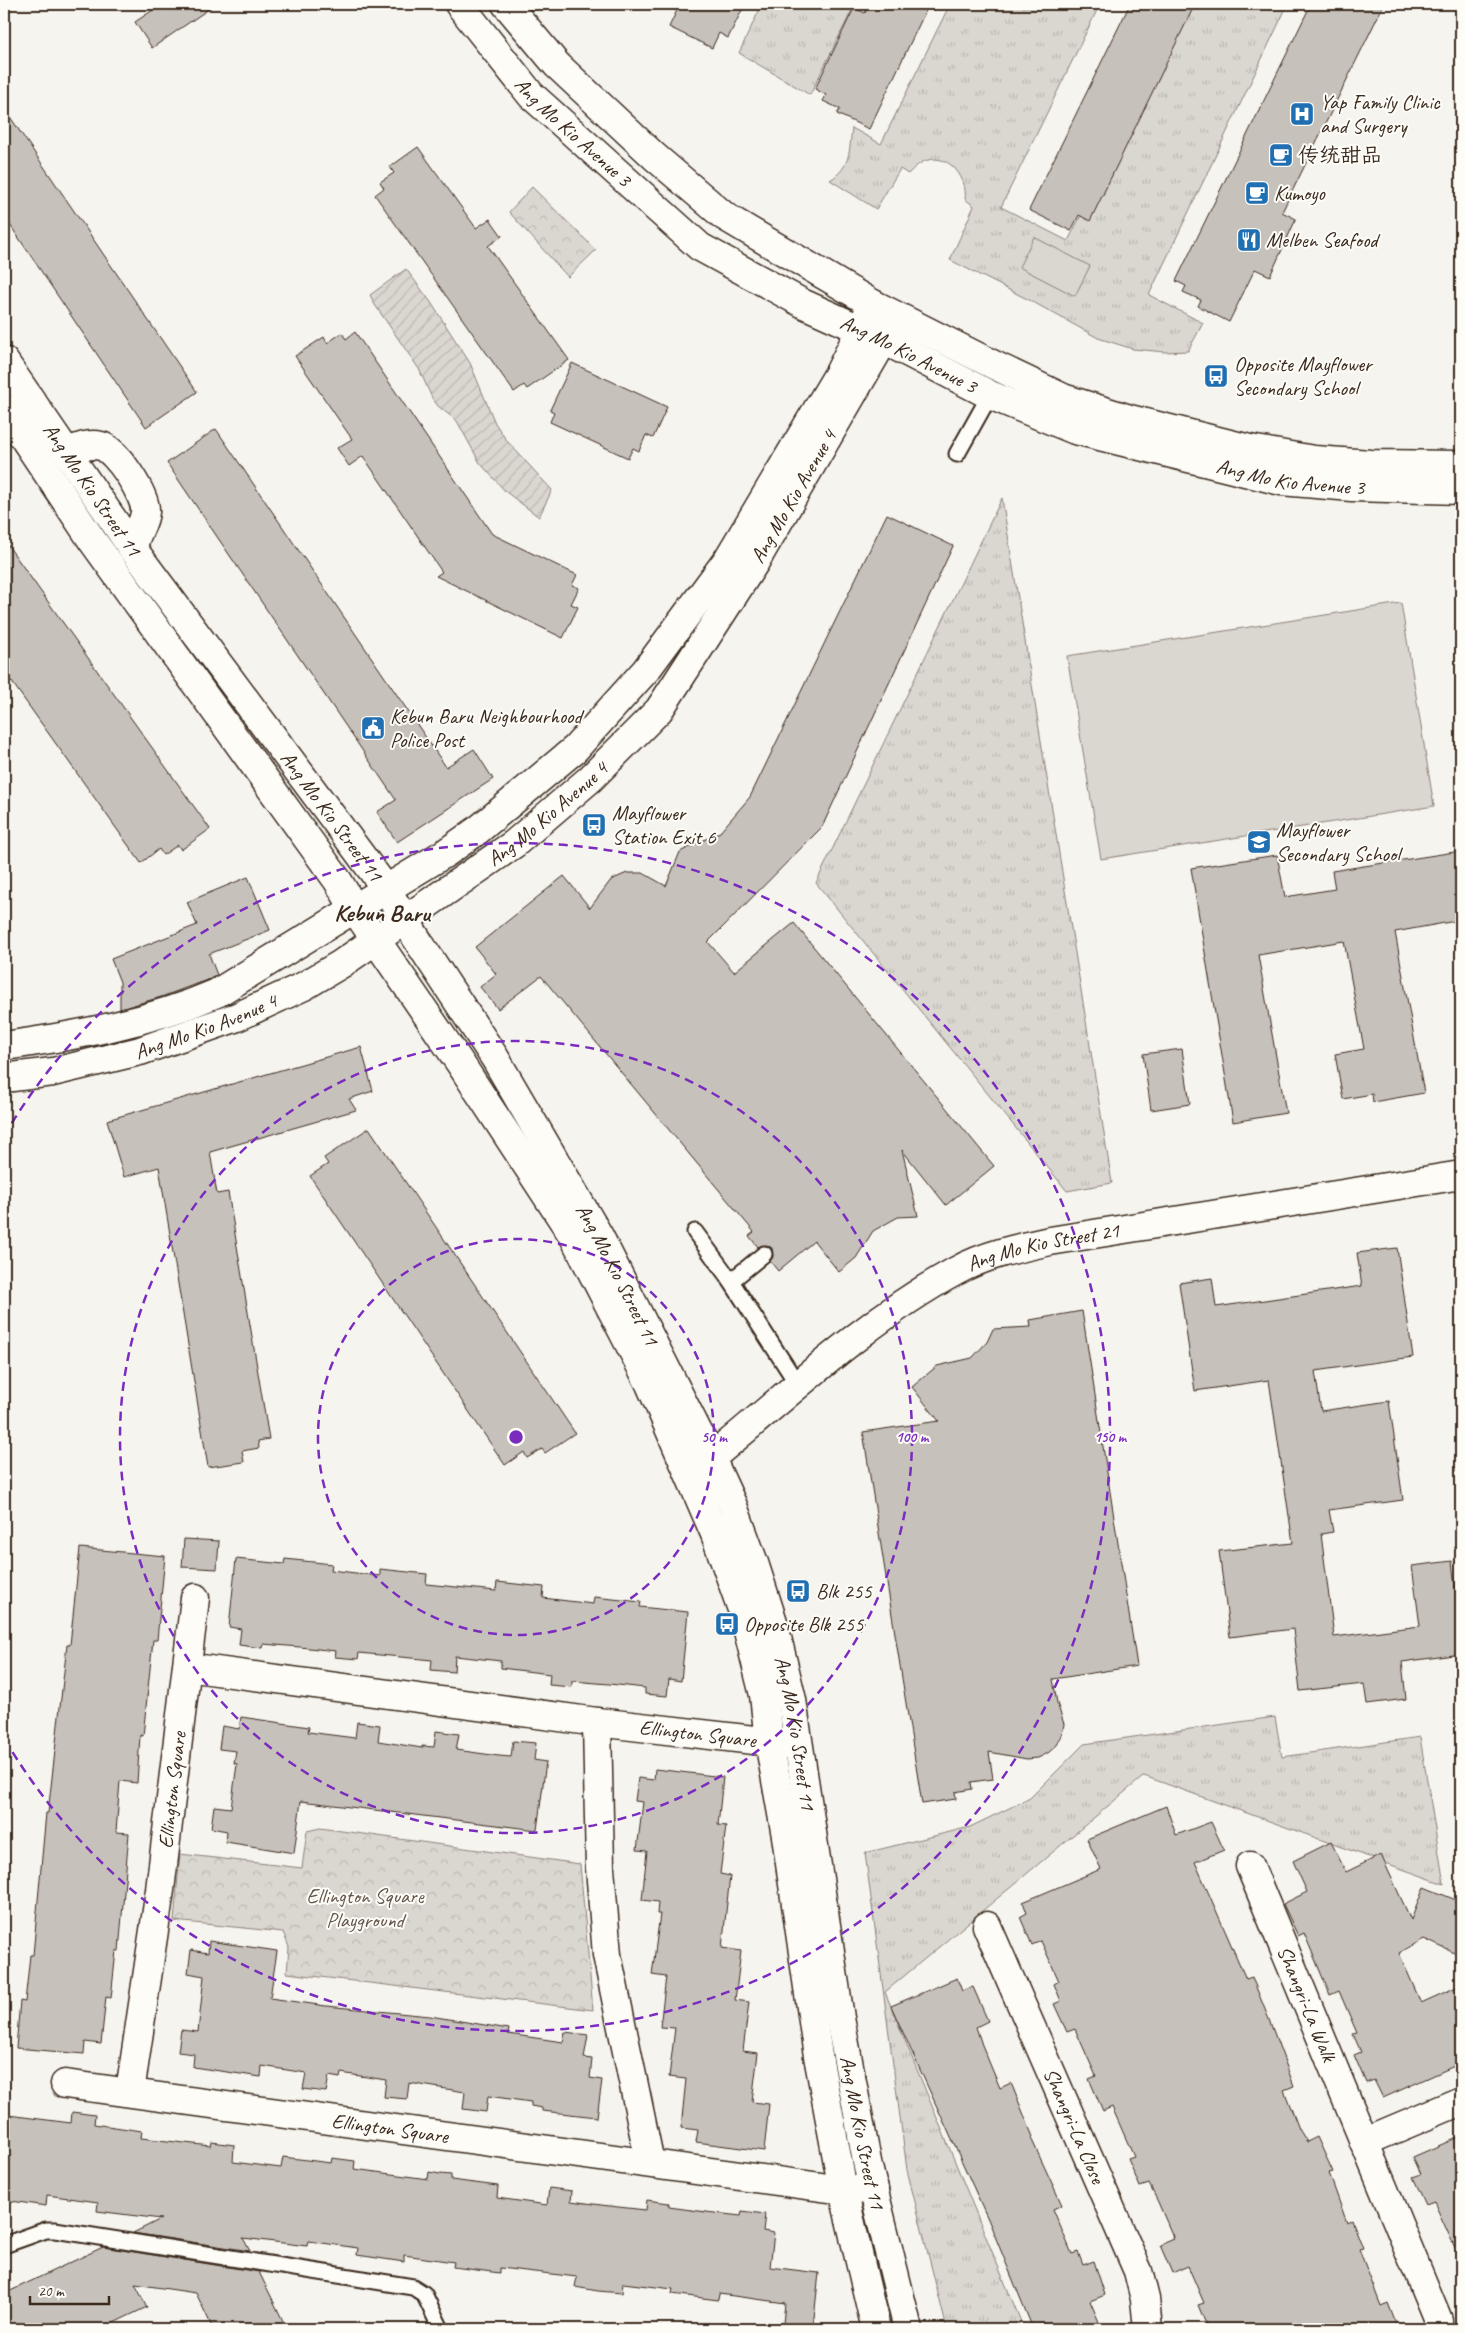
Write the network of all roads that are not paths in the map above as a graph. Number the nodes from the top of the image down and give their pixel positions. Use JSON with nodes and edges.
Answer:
{"nodes":[{"id":1,"x":460,"y":4,"type":"edge"},
{"id":2,"x":506,"y":4,"type":"edge"},
{"id":3,"x":884,"y":309,"type":"junction"},
{"id":4,"x":872,"y":335,"type":"junction"},
{"id":5,"x":4,"y":361,"type":"edge"},
{"id":6,"x":990,"y":395,"type":"junction"},
{"id":7,"x":4,"y":408,"type":"edge"},
{"id":8,"x":67,"y":452,"type":"junction"},
{"id":9,"x":957,"y":454,"type":"dead end"},
{"id":10,"x":1461,"y":465,"type":"edge"},
{"id":11,"x":1461,"y":490,"type":"edge"},
{"id":12,"x":134,"y":549,"type":"junction"},
{"id":13,"x":386,"y":889,"type":"junction"},
{"id":14,"x":354,"y":908,"type":"junction"},
{"id":15,"x":406,"y":918,"type":"junction"},
{"id":16,"x":375,"y":939,"type":"junction"},
{"id":17,"x":4,"y":1046,"type":"edge"},
{"id":18,"x":4,"y":1078,"type":"edge"},
{"id":19,"x":1461,"y":1175,"type":"edge"},
{"id":20,"x":695,"y":1232,"type":"dead end"},
{"id":21,"x":764,"y":1254,"type":"dead end"},
{"id":22,"x":731,"y":1281,"type":"junction"},
{"id":23,"x":798,"y":1385,"type":"junction"},
{"id":24,"x":700,"y":1464,"type":"junction"},
{"id":25,"x":195,"y":1598,"type":"dead end"},
{"id":26,"x":187,"y":1667,"type":"junction"},
{"id":27,"x":597,"y":1722,"type":"junction"},
{"id":28,"x":769,"y":1742,"type":"junction"},
{"id":29,"x":799,"y":1743,"type":"junction"},
{"id":30,"x":1250,"y":1866,"type":"dead end"},
{"id":31,"x":987,"y":1926,"type":"dead end"},
{"id":32,"x":65,"y":2084,"type":"dead end"},
{"id":33,"x":130,"y":2092,"type":"junction"},
{"id":34,"x":1461,"y":2102,"type":"edge"},
{"id":35,"x":1364,"y":2142,"type":"junction"},
{"id":36,"x":650,"y":2163,"type":"junction"},
{"id":37,"x":874,"y":2189,"type":"junction"},
{"id":38,"x":843,"y":2190,"type":"junction"},
{"id":39,"x":4,"y":2245,"type":"edge"},
{"id":40,"x":1438,"y":2320,"type":"dead end"},
{"id":41,"x":440,"y":2329,"type":"edge"},
{"id":42,"x":876,"y":2329,"type":"edge"},
{"id":43,"x":908,"y":2329,"type":"edge"},
{"id":44,"x":1148,"y":2329,"type":"edge"}],
"edges":[{"from":1,"to":4,"type":"street","name":"Ang Mo Kio Avenue 3"},
{"from":2,"to":3,"type":"street","name":"Ang Mo Kio Avenue 3"},
{"from":3,"to":4,"type":"street","name":"Ang Mo Kio Avenue 4"},
{"from":3,"to":10,"type":"street","name":"Ang Mo Kio Avenue 3"},
{"from":4,"to":6,"type":"street","name":"Ang Mo Kio Avenue 3"},
{"from":4,"to":13,"type":"street","name":"Ang Mo Kio Avenue 4"},
{"from":4,"to":15,"type":"street","name":"Ang Mo Kio Avenue 4"},
{"from":5,"to":8,"type":"street","name":"Ang Mo Kio Street 11"},
{"from":6,"to":9,"type":"lane"},
{"from":6,"to":11,"type":"street","name":"Ang Mo Kio Avenue 3"},
{"from":7,"to":14,"type":"street","name":"Ang Mo Kio Street 11"},
{"from":8,"to":12,"type":"street","name":"Ang Mo Kio Street 11"},
{"from":8,"to":12,"type":"street"},
{"from":12,"to":13,"type":"street","name":"Ang Mo Kio Street 11"},
{"from":13,"to":14,"type":"street","name":"Ang Mo Kio Avenue 4"},
{"from":13,"to":15,"type":"street","name":"Ang Mo Kio Street 11"},
{"from":14,"to":16,"type":"street","name":"Ang Mo Kio Street 11"},
{"from":14,"to":17,"type":"street","name":"Ang Mo Kio Avenue 4"},
{"from":15,"to":16,"type":"street","name":"Ang Mo Kio Avenue 4"},
{"from":15,"to":24,"type":"street","name":"Ang Mo Kio Street 11"},
{"from":16,"to":18,"type":"street","name":"Ang Mo Kio Avenue 4"},
{"from":16,"to":24,"type":"street","name":"Ang Mo Kio Street 11"},
{"from":19,"to":23,"type":"street","name":"Ang Mo Kio Street 21"},
{"from":20,"to":22,"type":"lane"},
{"from":21,"to":22,"type":"lane"},
{"from":22,"to":23,"type":"lane"},
{"from":23,"to":24,"type":"street","name":"Ang Mo Kio Street 21"},
{"from":24,"to":28,"type":"street","name":"Ang Mo Kio Street 11"},
{"from":24,"to":29,"type":"street","name":"Ang Mo Kio Street 11"},
{"from":25,"to":26,"type":"street","name":"Ellington Square"},
{"from":26,"to":27,"type":"street","name":"Ellington Square"},
{"from":26,"to":33,"type":"street","name":"Ellington Square"},
{"from":27,"to":28,"type":"street","name":"Ellington Square"},
{"from":27,"to":36,"type":"street"},
{"from":28,"to":29,"type":"street","name":"Ellington Square"},
{"from":28,"to":38,"type":"street","name":"Ang Mo Kio Street 11"},
{"from":29,"to":37,"type":"street","name":"Ang Mo Kio Street 11"},
{"from":30,"to":35,"type":"street","name":"Shangri-La Walk"},
{"from":31,"to":44,"type":"street","name":"Shangri-La Close"},
{"from":32,"to":33,"type":"street","name":"Ellington Square"},
{"from":33,"to":36,"type":"street","name":"Ellington Square"},
{"from":34,"to":35,"type":"street"},
{"from":35,"to":40,"type":"street","name":"Shangri-La Walk"},
{"from":36,"to":38,"type":"street","name":"Ellington Square"},
{"from":37,"to":38,"type":"street","name":"Ellington Square"},
{"from":37,"to":43,"type":"street","name":"Ang Mo Kio Street 11"},
{"from":38,"to":42,"type":"street","name":"Ang Mo Kio Street 11"},
{"from":39,"to":41,"type":"lane"}]}
